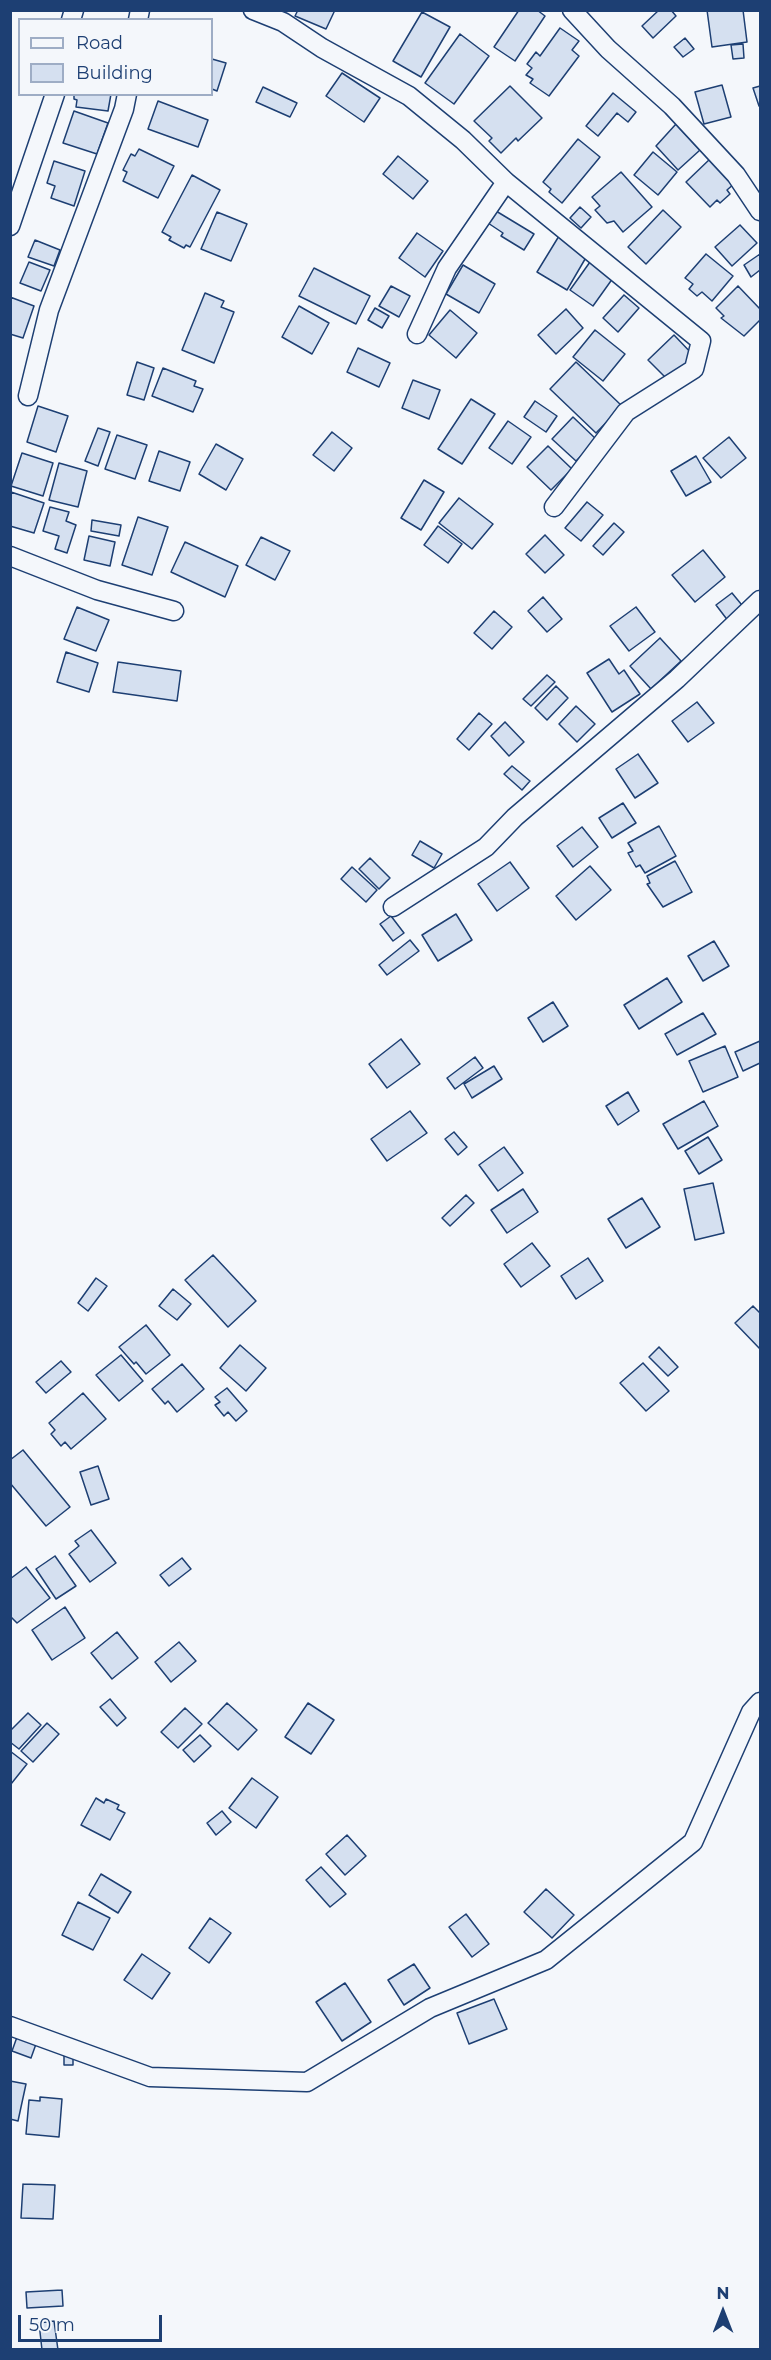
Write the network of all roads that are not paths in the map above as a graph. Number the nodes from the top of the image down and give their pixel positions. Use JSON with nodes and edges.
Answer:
{"nodes":[{"id":1,"x":254,"y":10,"type":"edge"},
{"id":2,"x":572,"y":10,"type":"edge"},
{"id":3,"x":284,"y":16,"type":"edge"},
{"id":4,"x":54,"y":96,"type":"edge"},
{"id":5,"x":127,"y":96,"type":"edge"},
{"id":6,"x":506,"y":182,"type":"junction"},
{"id":7,"x":760,"y":212,"type":"edge"},
{"id":8,"x":10,"y":226,"type":"edge"},
{"id":9,"x":417,"y":334,"type":"dead end"},
{"id":10,"x":28,"y":396,"type":"dead end"},
{"id":11,"x":554,"y":507,"type":"dead end"},
{"id":12,"x":10,"y":556,"type":"edge"},
{"id":13,"x":760,"y":600,"type":"edge"},
{"id":14,"x":174,"y":611,"type":"dead end"},
{"id":15,"x":393,"y":907,"type":"dead end"},
{"id":16,"x":760,"y":1702,"type":"edge"},
{"id":17,"x":10,"y":2026,"type":"edge"}],
"edges":[{"from":1,"to":3,"type":"street"},
{"from":2,"to":7,"type":"street"},
{"from":3,"to":6,"type":"street"},
{"from":4,"to":8,"type":"street"},
{"from":5,"to":10,"type":"street"},
{"from":6,"to":9,"type":"street"},
{"from":6,"to":11,"type":"street"},
{"from":12,"to":14,"type":"street"},
{"from":13,"to":15,"type":"street"},
{"from":16,"to":17,"type":"street"}]}
